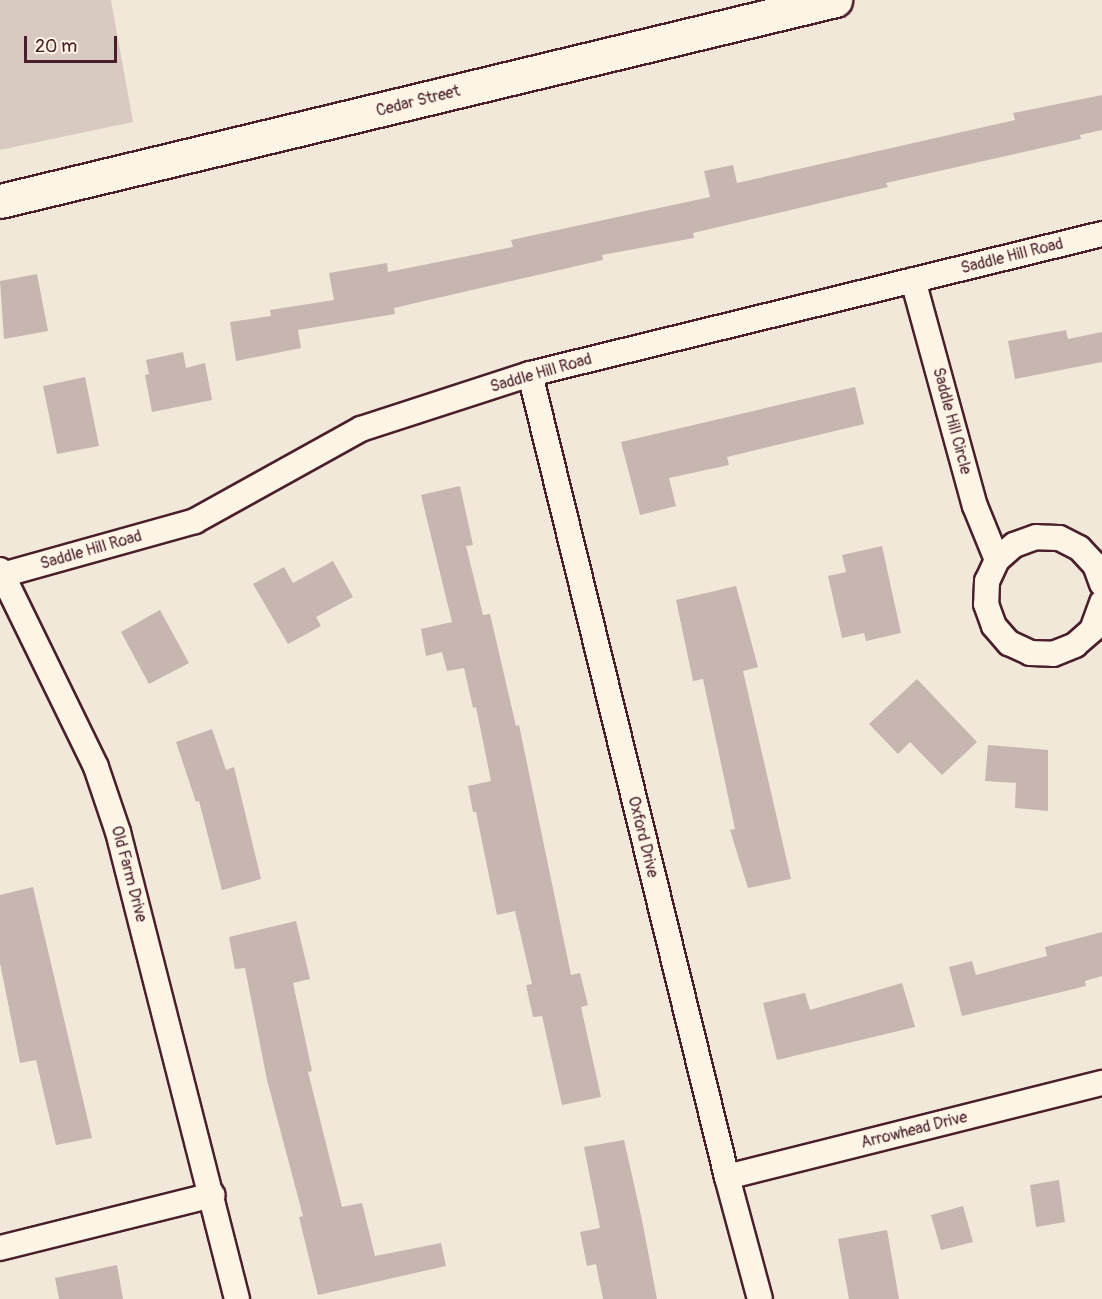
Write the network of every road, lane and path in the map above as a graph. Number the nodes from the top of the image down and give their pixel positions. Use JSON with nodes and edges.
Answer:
{"nodes":[{"id":1,"x":835,"y":0,"type":"edge"},
{"id":2,"x":0,"y":201,"type":"edge"},
{"id":3,"x":1102,"y":234,"type":"edge"},
{"id":4,"x":913,"y":280,"type":"junction"},
{"id":5,"x":530,"y":374,"type":"junction"},
{"id":6,"x":997,"y":560,"type":"junction"},
{"id":7,"x":1,"y":572,"type":"edge"},
{"id":8,"x":1102,"y":584,"type":"edge"},
{"id":9,"x":1102,"y":603,"type":"edge"},
{"id":10,"x":1102,"y":1083,"type":"edge"},
{"id":11,"x":727,"y":1177,"type":"junction"},
{"id":12,"x":213,"y":1195,"type":"junction"},
{"id":13,"x":0,"y":1248,"type":"edge"},
{"id":14,"x":237,"y":1299,"type":"edge"},
{"id":15,"x":760,"y":1299,"type":"edge"}],
"edges":[{"from":1,"to":2,"type":"main road","name":"Cedar Street"},
{"from":3,"to":4,"type":"street","name":"Saddle Hill Road"},
{"from":4,"to":5,"type":"street","name":"Saddle Hill Road"},
{"from":4,"to":6,"type":"street","name":"Saddle Hill Circle"},
{"from":5,"to":7,"type":"street","name":"Saddle Hill Road"},
{"from":5,"to":11,"type":"street","name":"Oxford Drive"},
{"from":6,"to":8,"type":"street"},
{"from":6,"to":9,"type":"street"},
{"from":7,"to":12,"type":"street","name":"Old Farm Drive"},
{"from":10,"to":11,"type":"street","name":"Arrowhead Drive"},
{"from":11,"to":15,"type":"street","name":"Oxford Drive"},
{"from":12,"to":13,"type":"street"},
{"from":12,"to":14,"type":"street","name":"Old Farm Drive"}]}
